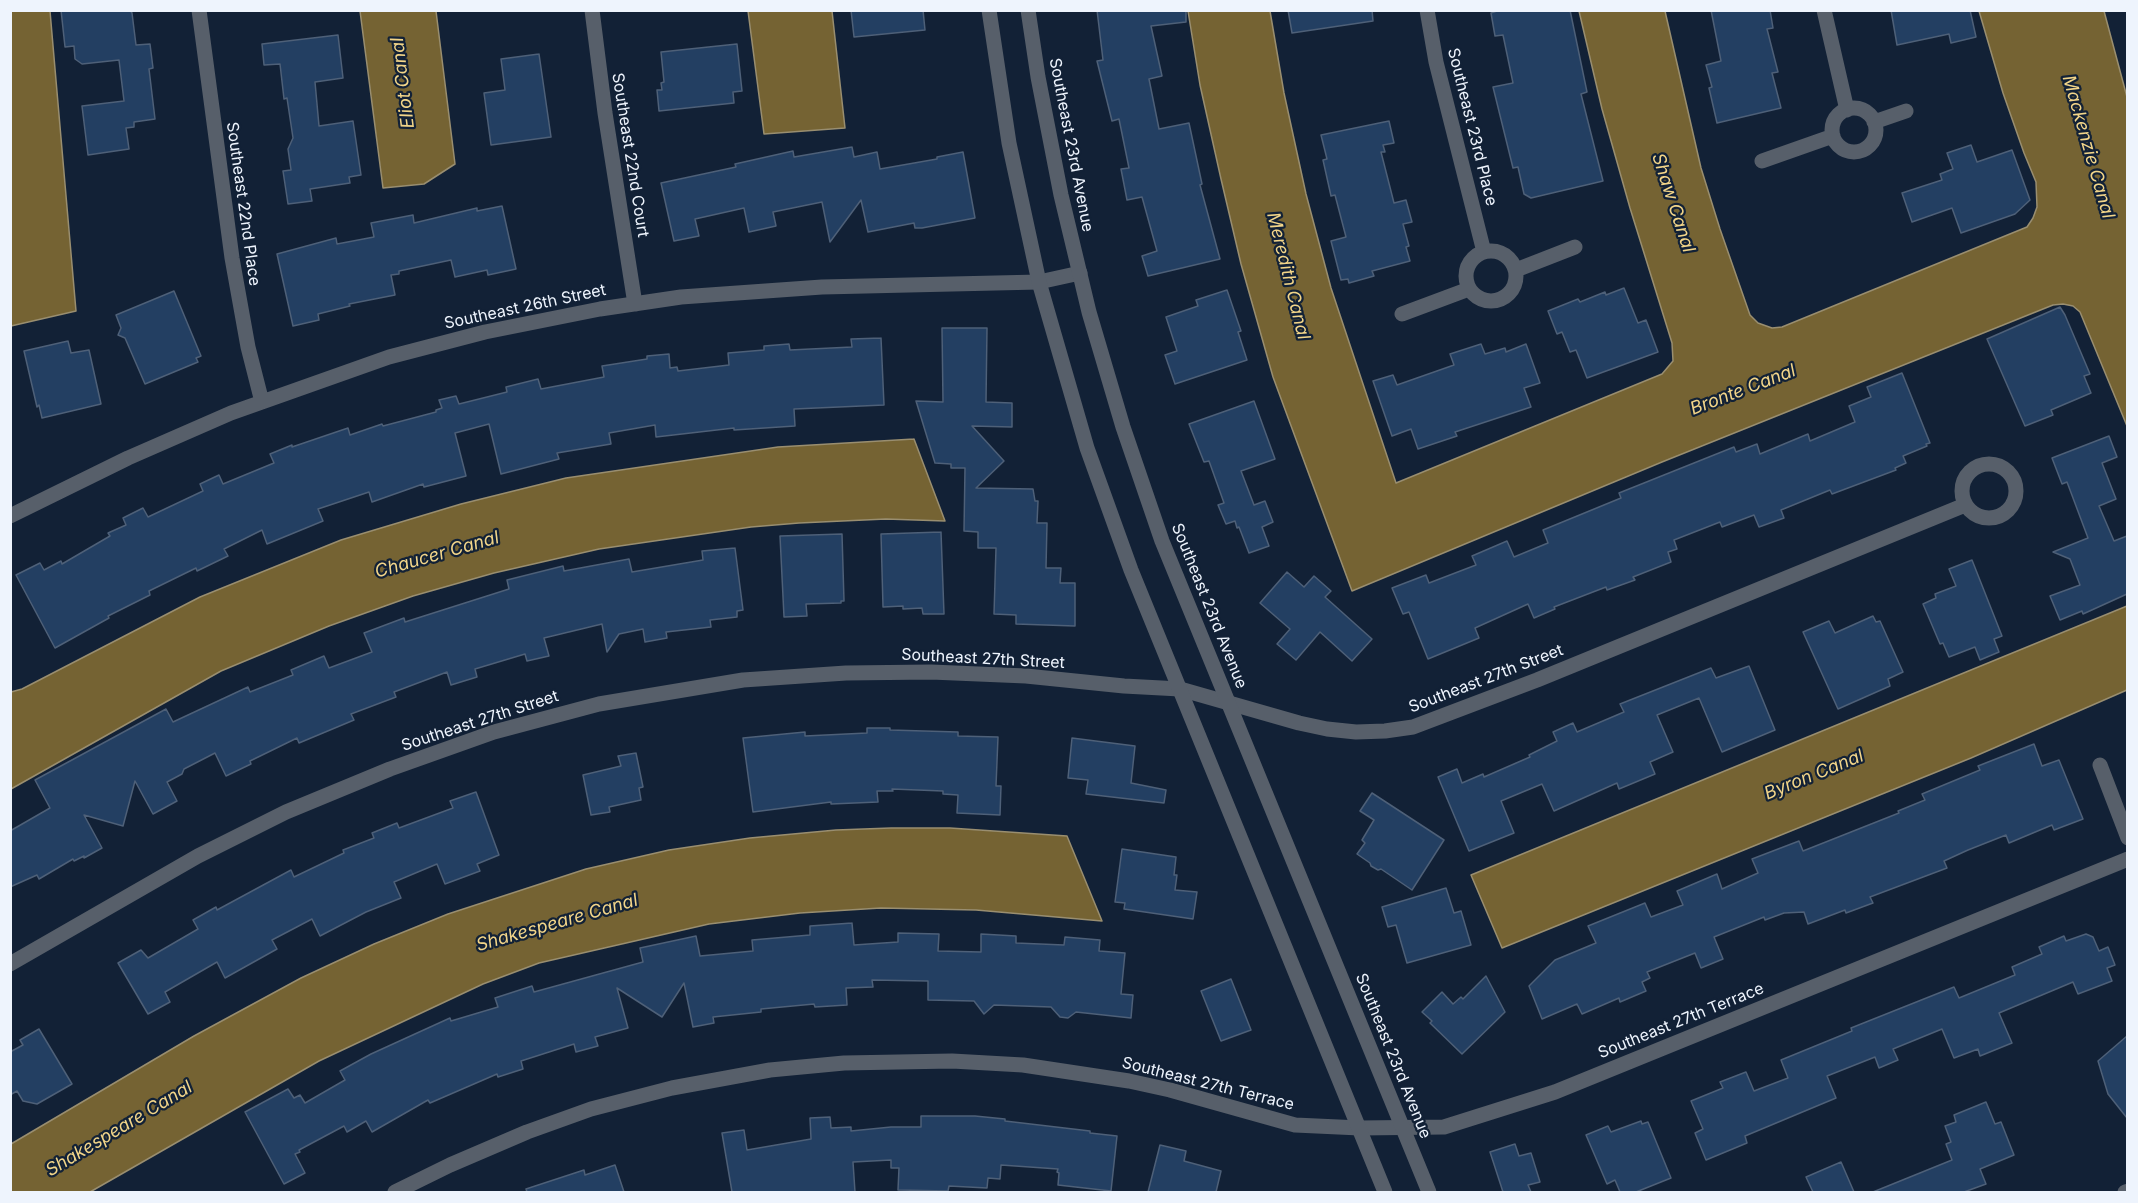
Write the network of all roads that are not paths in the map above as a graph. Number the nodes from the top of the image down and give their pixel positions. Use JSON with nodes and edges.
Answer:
{"nodes":[{"id":1,"x":199,"y":10,"type":"edge"},
{"id":2,"x":592,"y":10,"type":"edge"},
{"id":3,"x":989,"y":10,"type":"edge"},
{"id":4,"x":1028,"y":10,"type":"edge"},
{"id":5,"x":1427,"y":10,"type":"edge"},
{"id":6,"x":1824,"y":10,"type":"edge"},
{"id":7,"x":1847,"y":110,"type":"junction"},
{"id":8,"x":1906,"y":111,"type":"dead end"},
{"id":9,"x":1874,"y":122,"type":"junction"},
{"id":10,"x":1833,"y":136,"type":"junction"},
{"id":11,"x":1762,"y":160,"type":"dead end"},
{"id":12,"x":1575,"y":247,"type":"dead end"},
{"id":13,"x":1484,"y":252,"type":"junction"},
{"id":14,"x":1516,"y":270,"type":"junction"},
{"id":15,"x":1080,"y":273,"type":"junction"},
{"id":16,"x":1039,"y":282,"type":"junction"},
{"id":17,"x":1469,"y":288,"type":"junction"},
{"id":18,"x":635,"y":304,"type":"junction"},
{"id":19,"x":1402,"y":315,"type":"dead end"},
{"id":20,"x":262,"y":402,"type":"junction"},
{"id":21,"x":1965,"y":505,"type":"dead end"},
{"id":22,"x":10,"y":516,"type":"edge"},
{"id":23,"x":1180,"y":689,"type":"junction"},
{"id":24,"x":1227,"y":702,"type":"junction"},
{"id":25,"x":2100,"y":765,"type":"dead end"},
{"id":26,"x":2127,"y":838,"type":"edge"},
{"id":27,"x":2127,"y":859,"type":"edge"},
{"id":28,"x":10,"y":964,"type":"edge"},
{"id":29,"x":1360,"y":1128,"type":"junction"},
{"id":30,"x":1404,"y":1128,"type":"junction"},
{"id":31,"x":395,"y":1192,"type":"edge"},
{"id":32,"x":1385,"y":1192,"type":"edge"},
{"id":33,"x":1429,"y":1192,"type":"edge"}],
"edges":[{"from":1,"to":20,"type":"street","name":"Southeast 22nd Place"},
{"from":2,"to":18,"type":"street","name":"Southeast 22nd Court"},
{"from":3,"to":16,"type":"street"},
{"from":4,"to":15,"type":"street","name":"Southeast 23rd Avenue"},
{"from":5,"to":13,"type":"street","name":"Southeast 23rd Place"},
{"from":6,"to":7,"type":"street"},
{"from":7,"to":9,"type":"street"},
{"from":7,"to":10,"type":"street"},
{"from":8,"to":9,"type":"street"},
{"from":9,"to":10,"type":"street"},
{"from":10,"to":11,"type":"street"},
{"from":12,"to":14,"type":"street"},
{"from":13,"to":14,"type":"street"},
{"from":13,"to":17,"type":"street"},
{"from":14,"to":17,"type":"street"},
{"from":15,"to":16,"type":"street","name":"Southeast 26th Street"},
{"from":15,"to":24,"type":"street","name":"Southeast 23rd Avenue"},
{"from":16,"to":18,"type":"street","name":"Southeast 26th Street"},
{"from":16,"to":23,"type":"street"},
{"from":17,"to":19,"type":"street"},
{"from":18,"to":20,"type":"street","name":"Southeast 26th Street"},
{"from":20,"to":22,"type":"street","name":"Southeast 26th Street"},
{"from":21,"to":24,"type":"street","name":"Southeast 27th Street"},
{"from":23,"to":24,"type":"street","name":"Southeast 27th Street"},
{"from":23,"to":28,"type":"street","name":"Southeast 27th Street"},
{"from":23,"to":29,"type":"street"},
{"from":24,"to":30,"type":"street","name":"Southeast 23rd Avenue"},
{"from":25,"to":26,"type":"street"},
{"from":27,"to":30,"type":"street","name":"Southeast 27th Terrace"},
{"from":29,"to":30,"type":"street","name":"Southeast 27th Terrace"},
{"from":29,"to":31,"type":"street","name":"Southeast 27th Terrace"},
{"from":29,"to":32,"type":"street"},
{"from":30,"to":33,"type":"street","name":"Southeast 23rd Avenue"}]}
